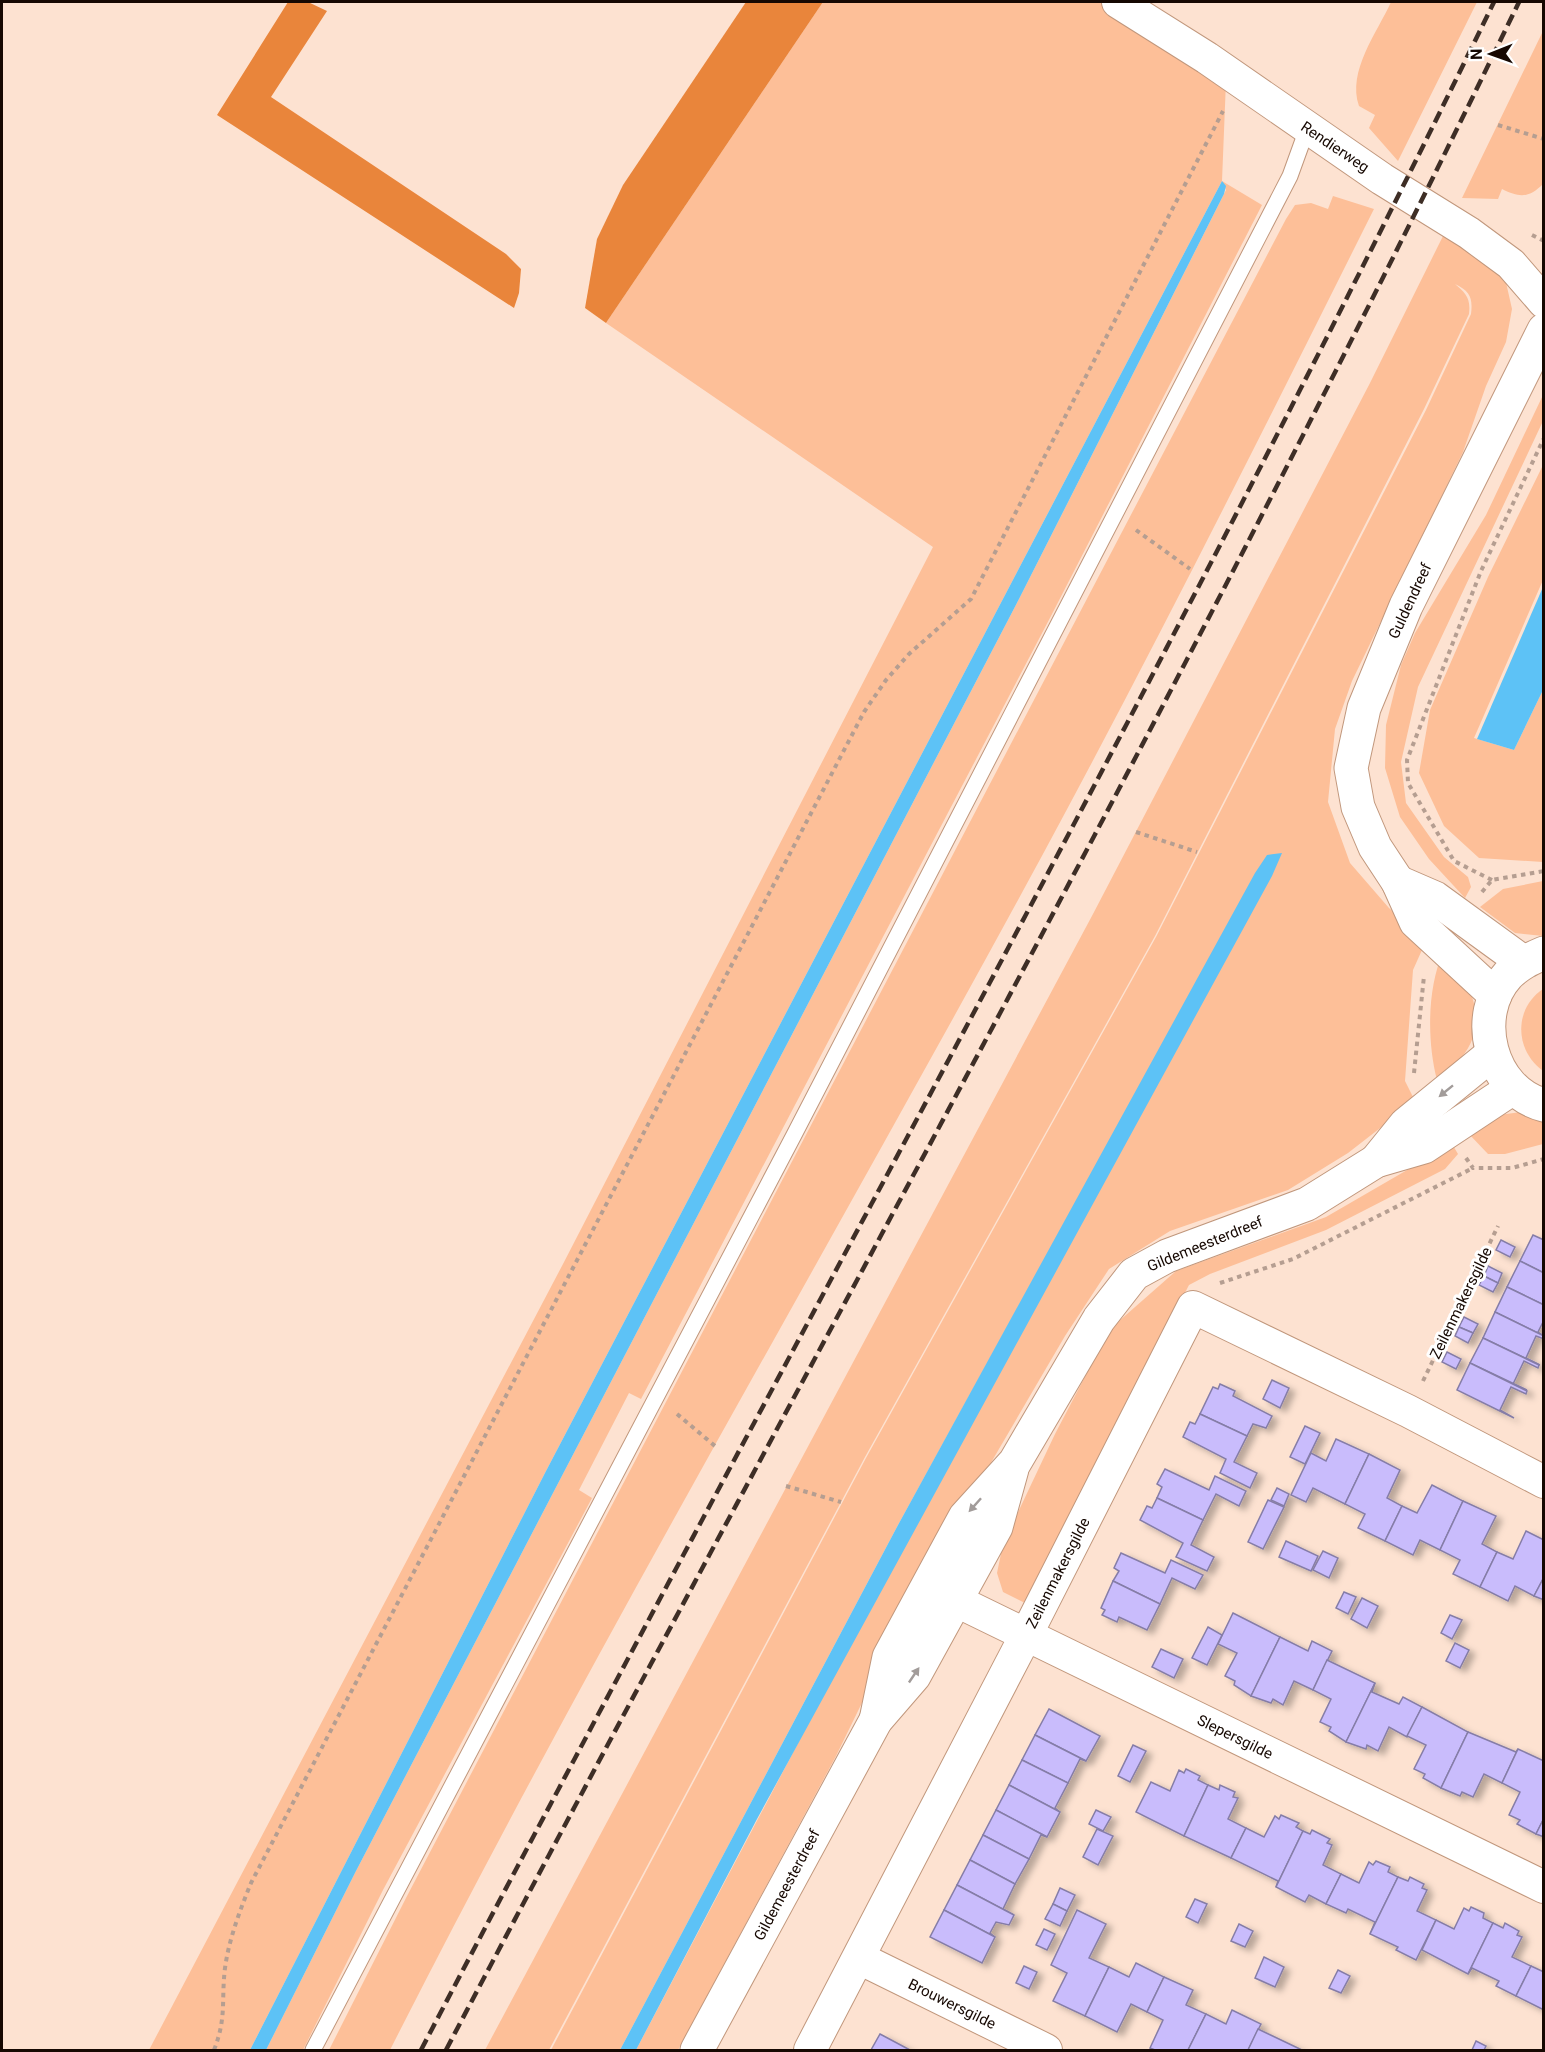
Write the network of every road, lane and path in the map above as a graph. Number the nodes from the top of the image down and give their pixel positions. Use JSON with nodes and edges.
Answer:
{"nodes":[{"id":1,"x":1118,"y":2,"type":"edge"},
{"id":2,"x":1239,"y":81,"type":"junction"},
{"id":3,"x":1498,"y":125,"type":"dead end"},
{"id":4,"x":1308,"y":129,"type":"junction"},
{"id":5,"x":1544,"y":139,"type":"edge"},
{"id":6,"x":1544,"y":302,"type":"edge"},
{"id":7,"x":1544,"y":330,"type":"edge"},
{"id":8,"x":1544,"y":438,"type":"edge"},
{"id":9,"x":1135,"y":529,"type":"dead end"},
{"id":10,"x":1190,"y":569,"type":"dead end"},
{"id":11,"x":1136,"y":832,"type":"dead end"},
{"id":12,"x":1197,"y":852,"type":"dead end"},
{"id":13,"x":1544,"y":871,"type":"edge"},
{"id":14,"x":1398,"y":882,"type":"junction"},
{"id":15,"x":1533,"y":957,"type":"edge"},
{"id":16,"x":1495,"y":995,"type":"junction"},
{"id":17,"x":1492,"y":1054,"type":"junction"},
{"id":18,"x":1513,"y":1088,"type":"junction"},
{"id":19,"x":1544,"y":1105,"type":"edge"},
{"id":20,"x":1376,"y":1161,"type":"junction"},
{"id":21,"x":1473,"y":1168,"type":"dead end"},
{"id":22,"x":1498,"y":1226,"type":"dead end"},
{"id":23,"x":1193,"y":1307,"type":"junction"},
{"id":24,"x":673,"y":1410,"type":"dead end"},
{"id":25,"x":1408,"y":1411,"type":"junction"},
{"id":26,"x":715,"y":1446,"type":"dead end"},
{"id":27,"x":1015,"y":1462,"type":"junction"},
{"id":28,"x":1544,"y":1482,"type":"edge"},
{"id":29,"x":786,"y":1486,"type":"dead end"},
{"id":30,"x":841,"y":1502,"type":"dead end"},
{"id":31,"x":926,"y":1586,"type":"junction"},
{"id":32,"x":955,"y":1601,"type":"junction"},
{"id":33,"x":1026,"y":1635,"type":"junction"},
{"id":34,"x":876,"y":1719,"type":"junction"},
{"id":35,"x":1544,"y":1887,"type":"edge"},
{"id":36,"x":859,"y":1958,"type":"junction"},
{"id":37,"x":214,"y":2050,"type":"edge"},
{"id":38,"x":313,"y":2050,"type":"edge"},
{"id":39,"x":697,"y":2050,"type":"edge"},
{"id":40,"x":810,"y":2050,"type":"edge"},
{"id":41,"x":1046,"y":2050,"type":"edge"}],
"edges":[{"from":1,"to":2,"type":"street","name":"Rendierweg"},
{"from":2,"to":4,"type":"street","name":"Rendierweg"},
{"from":2,"to":37,"type":"path"},
{"from":3,"to":5,"type":"path"},
{"from":4,"to":6,"type":"street","name":"Rendierweg"},
{"from":4,"to":38,"type":"lane"},
{"from":7,"to":14,"type":"street","name":"Guldendreef"},
{"from":8,"to":13,"type":"path"},
{"from":9,"to":10,"type":"path"},
{"from":11,"to":12,"type":"path"},
{"from":14,"to":15,"type":"street"},
{"from":14,"to":16,"type":"street","name":"Guldendreef"},
{"from":15,"to":16,"type":"street"},
{"from":16,"to":17,"type":"street"},
{"from":17,"to":18,"type":"street"},
{"from":17,"to":20,"type":"street","name":"Gildemeesterdreef","one_way":true},
{"from":18,"to":19,"type":"street"},
{"from":18,"to":20,"type":"street","name":"Gildemeesterdreef"},
{"from":20,"to":27,"type":"street","name":"Gildemeesterdreef"},
{"from":21,"to":23,"type":"path"},
{"from":22,"to":25,"type":"path","name":"Zeilenmakersgilde"},
{"from":23,"to":25,"type":"street"},
{"from":23,"to":33,"type":"street","name":"Zeilenmakersgilde"},
{"from":24,"to":26,"type":"path"},
{"from":25,"to":28,"type":"street"},
{"from":27,"to":31,"type":"street","name":"Gildemeesterdreef","one_way":true},
{"from":27,"to":32,"type":"street","name":"Gildemeesterdreef"},
{"from":29,"to":30,"type":"path"},
{"from":31,"to":32,"type":"street","name":"Slepersgilde"},
{"from":31,"to":34,"type":"street","name":"Gildemeesterdreef"},
{"from":32,"to":33,"type":"street","name":"Slepersgilde"},
{"from":34,"to":32,"type":"street","name":"Gildemeesterdreef","one_way":true},
{"from":33,"to":35,"type":"street","name":"Slepersgilde"},
{"from":33,"to":36,"type":"street","name":"Zeilenmakersgilde"},
{"from":34,"to":39,"type":"street","name":"Gildemeesterdreef"},
{"from":36,"to":40,"type":"street","name":"Zeilenmakersgilde"},
{"from":36,"to":41,"type":"street","name":"Brouwersgilde"}]}
